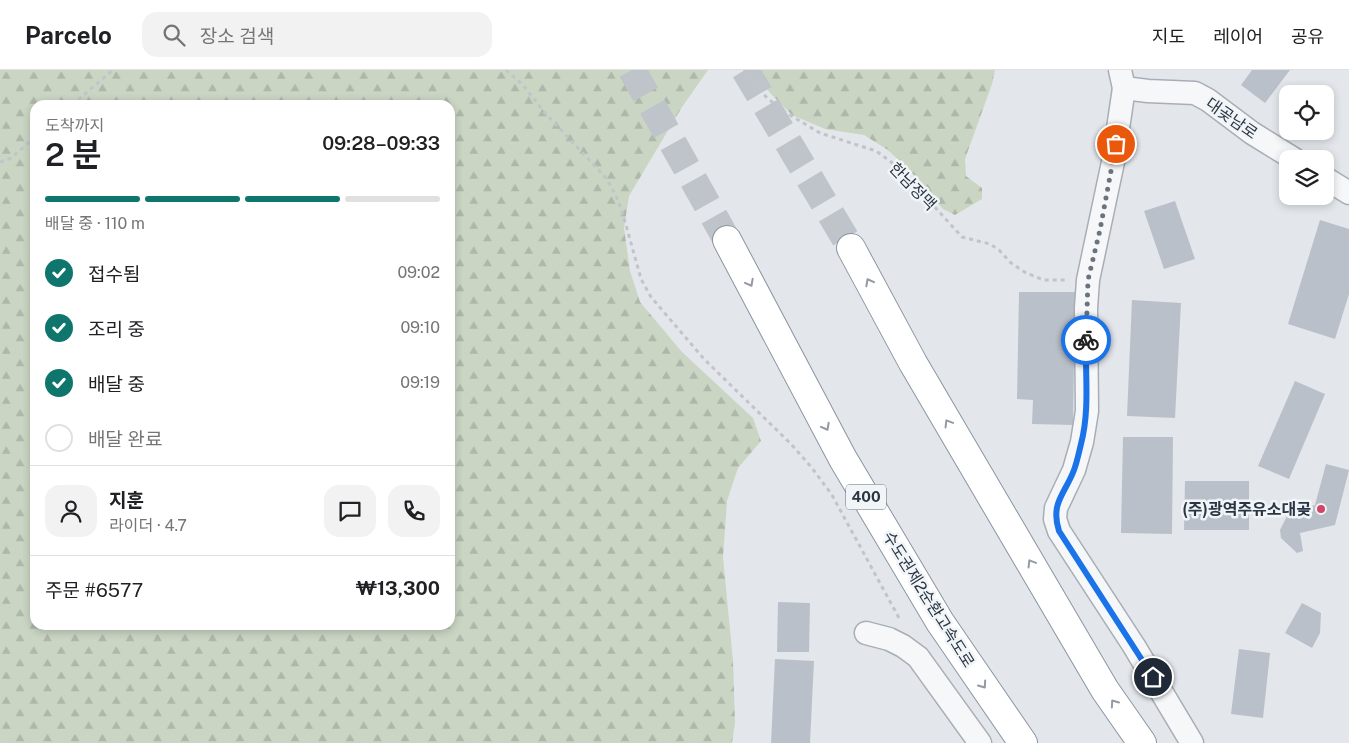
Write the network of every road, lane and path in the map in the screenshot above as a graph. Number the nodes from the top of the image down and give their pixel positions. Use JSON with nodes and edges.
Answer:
{"nodes":[{"id":1,"x":113,"y":70,"type":"edge"},
{"id":2,"x":506,"y":70,"type":"edge"},
{"id":3,"x":744,"y":70,"type":"edge"},
{"id":4,"x":1122,"y":79,"type":"edge"},
{"id":5,"x":78,"y":100,"type":"edge"},
{"id":6,"x":30,"y":141,"type":"edge"},
{"id":7,"x":1279,"y":150,"type":"edge"},
{"id":8,"x":0,"y":162,"type":"edge"},
{"id":9,"x":1334,"y":184,"type":"edge"},
{"id":10,"x":1349,"y":193,"type":"edge"},
{"id":11,"x":727,"y":240,"type":"tunnel mouth"},
{"id":12,"x":851,"y":248,"type":"tunnel mouth"},
{"id":13,"x":1088,"y":280,"type":"junction"},
{"id":14,"x":866,"y":633,"type":"dead end"},
{"id":15,"x":918,"y":657,"type":"junction"},
{"id":16,"x":980,"y":743,"type":"edge"},
{"id":17,"x":1023,"y":743,"type":"edge"},
{"id":18,"x":1142,"y":743,"type":"edge"},
{"id":19,"x":1192,"y":743,"type":"edge"}],
"edges":[{"from":1,"to":5,"type":"path"},
{"from":2,"to":15,"type":"path"},
{"from":3,"to":13,"type":"path","name":"한남정맥"},
{"from":4,"to":7,"type":"lane","name":"대곶남로"},
{"from":4,"to":13,"type":"lane"},
{"from":6,"to":8,"type":"path"},
{"from":9,"to":10,"type":"lane"},
{"from":11,"to":17,"type":"highway","name":"수도권제2순환고속도로","number":"400","one_way":true},
{"from":18,"to":12,"type":"highway","one_way":true},
{"from":13,"to":19,"type":"lane"},
{"from":14,"to":15,"type":"lane"},
{"from":15,"to":16,"type":"lane"}]}
